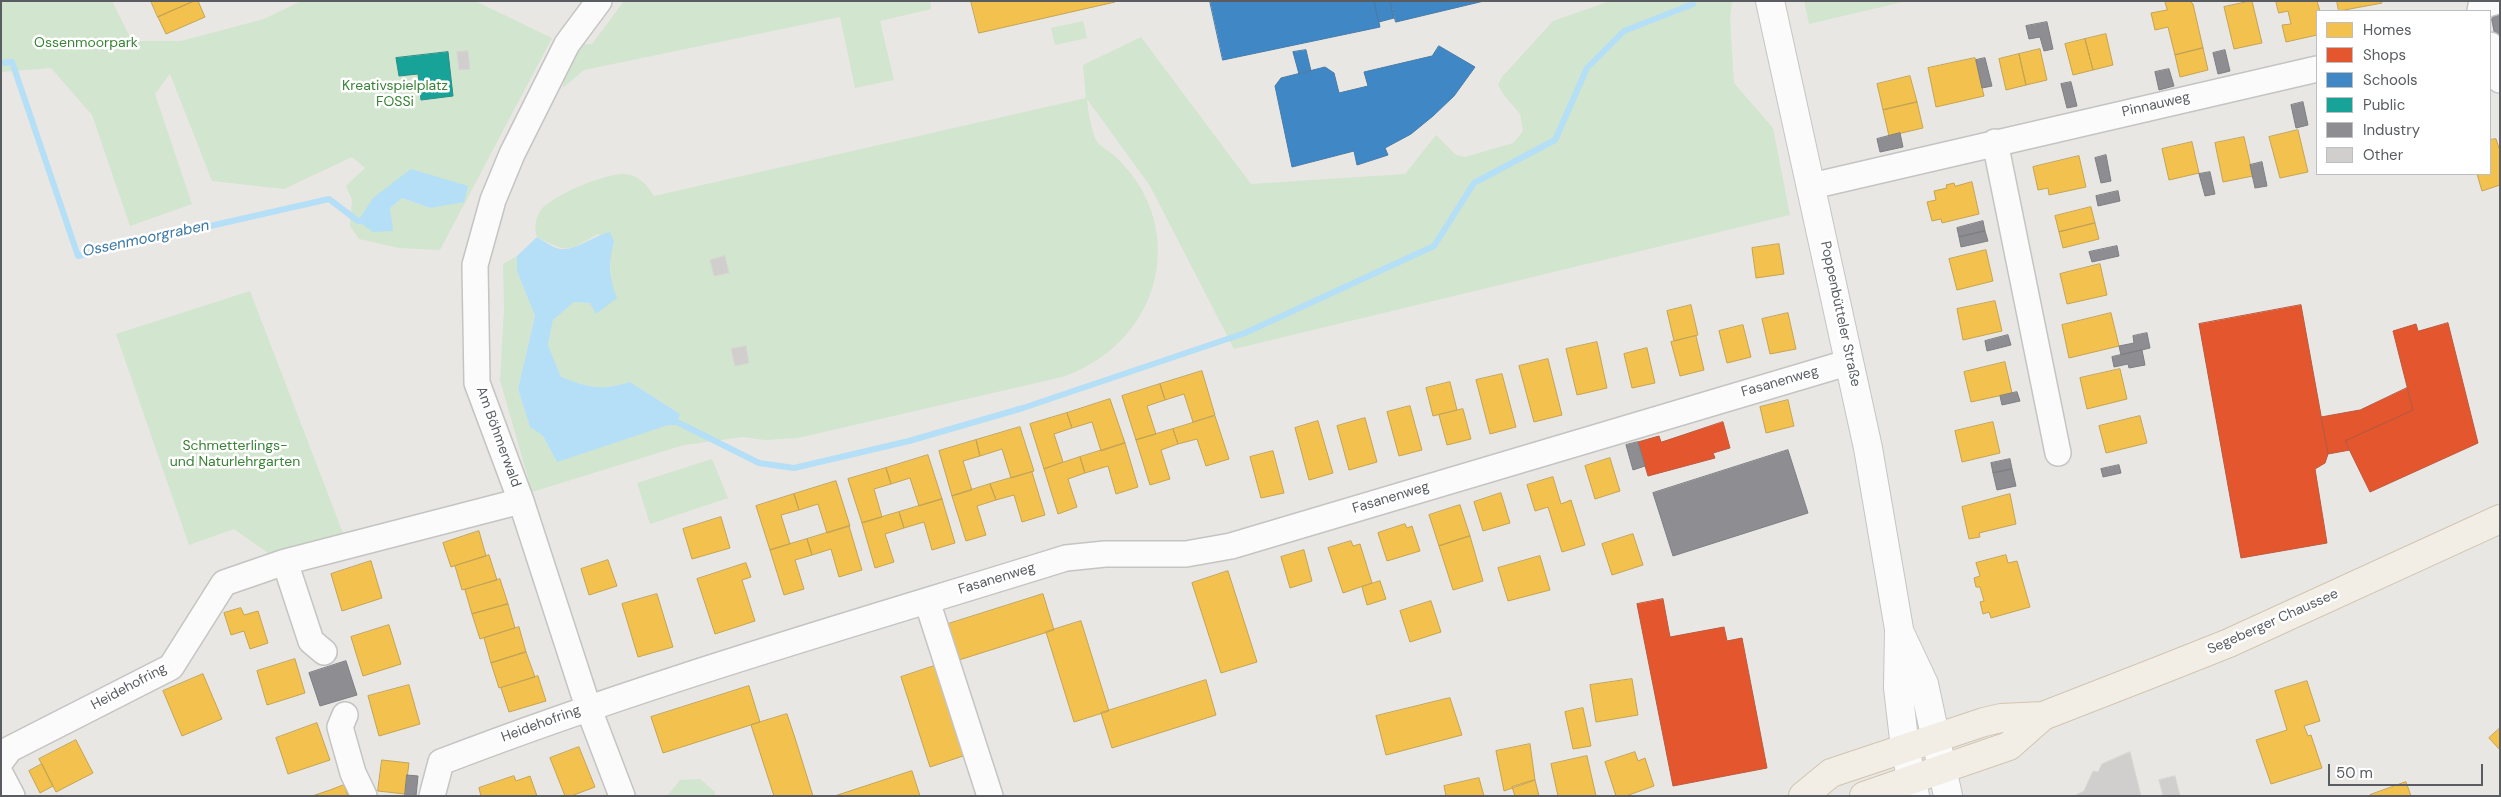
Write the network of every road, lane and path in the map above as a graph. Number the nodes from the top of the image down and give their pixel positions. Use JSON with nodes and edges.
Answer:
{"nodes":[{"id":1,"x":600,"y":1,"type":"edge"},
{"id":2,"x":1770,"y":1,"type":"edge"},
{"id":3,"x":2497,"y":1,"type":"edge"},
{"id":4,"x":2480,"y":10,"type":"edge"},
{"id":5,"x":2491,"y":48,"type":"edge"},
{"id":6,"x":2316,"y":69,"type":"edge"},
{"id":7,"x":2500,"y":80,"type":"edge"},
{"id":8,"x":1995,"y":142,"type":"junction"},
{"id":9,"x":1812,"y":186,"type":"junction"},
{"id":10,"x":1850,"y":362,"type":"junction"},
{"id":11,"x":2058,"y":453,"type":"dead end"},
{"id":12,"x":521,"y":501,"type":"junction"},
{"id":13,"x":2500,"y":519,"type":"edge"},
{"id":14,"x":285,"y":562,"type":"junction"},
{"id":15,"x":927,"y":601,"type":"junction"},
{"id":16,"x":1899,"y":629,"type":"junction"},
{"id":17,"x":324,"y":652,"type":"dead end"},
{"id":18,"x":588,"y":707,"type":"junction"},
{"id":19,"x":345,"y":715,"type":"dead end"},
{"id":20,"x":2043,"y":716,"type":"junction"},
{"id":21,"x":1935,"y":737,"type":"junction"},
{"id":22,"x":1905,"y":748,"type":"junction"},
{"id":23,"x":1,"y":761,"type":"edge"},
{"id":24,"x":1,"y":775,"type":"edge"},
{"id":25,"x":1945,"y":783,"type":"edge"},
{"id":26,"x":1913,"y":788,"type":"edge"},
{"id":27,"x":12,"y":796,"type":"edge"},
{"id":28,"x":364,"y":796,"type":"edge"},
{"id":29,"x":432,"y":796,"type":"edge"},
{"id":30,"x":622,"y":796,"type":"edge"},
{"id":31,"x":990,"y":796,"type":"edge"},
{"id":32,"x":1803,"y":796,"type":"edge"},
{"id":33,"x":1864,"y":796,"type":"edge"}],
"edges":[{"from":1,"to":12,"type":"street","name":"Am Böhmerwald"},
{"from":2,"to":9,"type":"main road","name":"Poppenbütteler Straße"},
{"from":3,"to":4,"type":"street"},
{"from":5,"to":7,"type":"street"},
{"from":6,"to":8,"type":"street","name":"Pinnauweg"},
{"from":8,"to":9,"type":"street","name":"Pinnauweg"},
{"from":8,"to":11,"type":"street"},
{"from":9,"to":10,"type":"main road","name":"Poppenbütteler Straße"},
{"from":10,"to":15,"type":"street","name":"Fasanenweg"},
{"from":10,"to":16,"type":"main road","name":"Poppenbütteler Straße"},
{"from":12,"to":14,"type":"street","name":"Heidehofring"},
{"from":12,"to":18,"type":"street","name":"Am Böhmerwald"},
{"from":13,"to":20,"type":"main road","name":"Segeberger Chaussee"},
{"from":14,"to":17,"type":"street"},
{"from":14,"to":23,"type":"street","name":"Heidehofring"},
{"from":15,"to":18,"type":"street","name":"Fasanenweg"},
{"from":15,"to":31,"type":"street"},
{"from":16,"to":21,"type":"main road","name":"Poppenbütteler Straße"},
{"from":16,"to":22,"type":"main road","name":"Poppenbütteler Straße"},
{"from":18,"to":29,"type":"street","name":"Heidehofring"},
{"from":18,"to":30,"type":"street","name":"Am Böhmerwald"},
{"from":19,"to":28,"type":"street"},
{"from":20,"to":21,"type":"main road","name":"Segeberger Chaussee"},
{"from":20,"to":25,"type":"main road","name":"Segeberger Chaussee"},
{"from":21,"to":22,"type":"main road","name":"Segeberger Chaussee"},
{"from":21,"to":25,"type":"main road","name":"Poppenbütteler Straße"},
{"from":22,"to":26,"type":"main road","name":"Poppenbütteler Straße"},
{"from":22,"to":32,"type":"main road","name":"Segeberger Chaussee"},
{"from":24,"to":27,"type":"street"},
{"from":25,"to":26,"type":"main road","name":"Segeberger Chaussee"},
{"from":26,"to":33,"type":"main road","name":"Segeberger Chaussee"}]}
